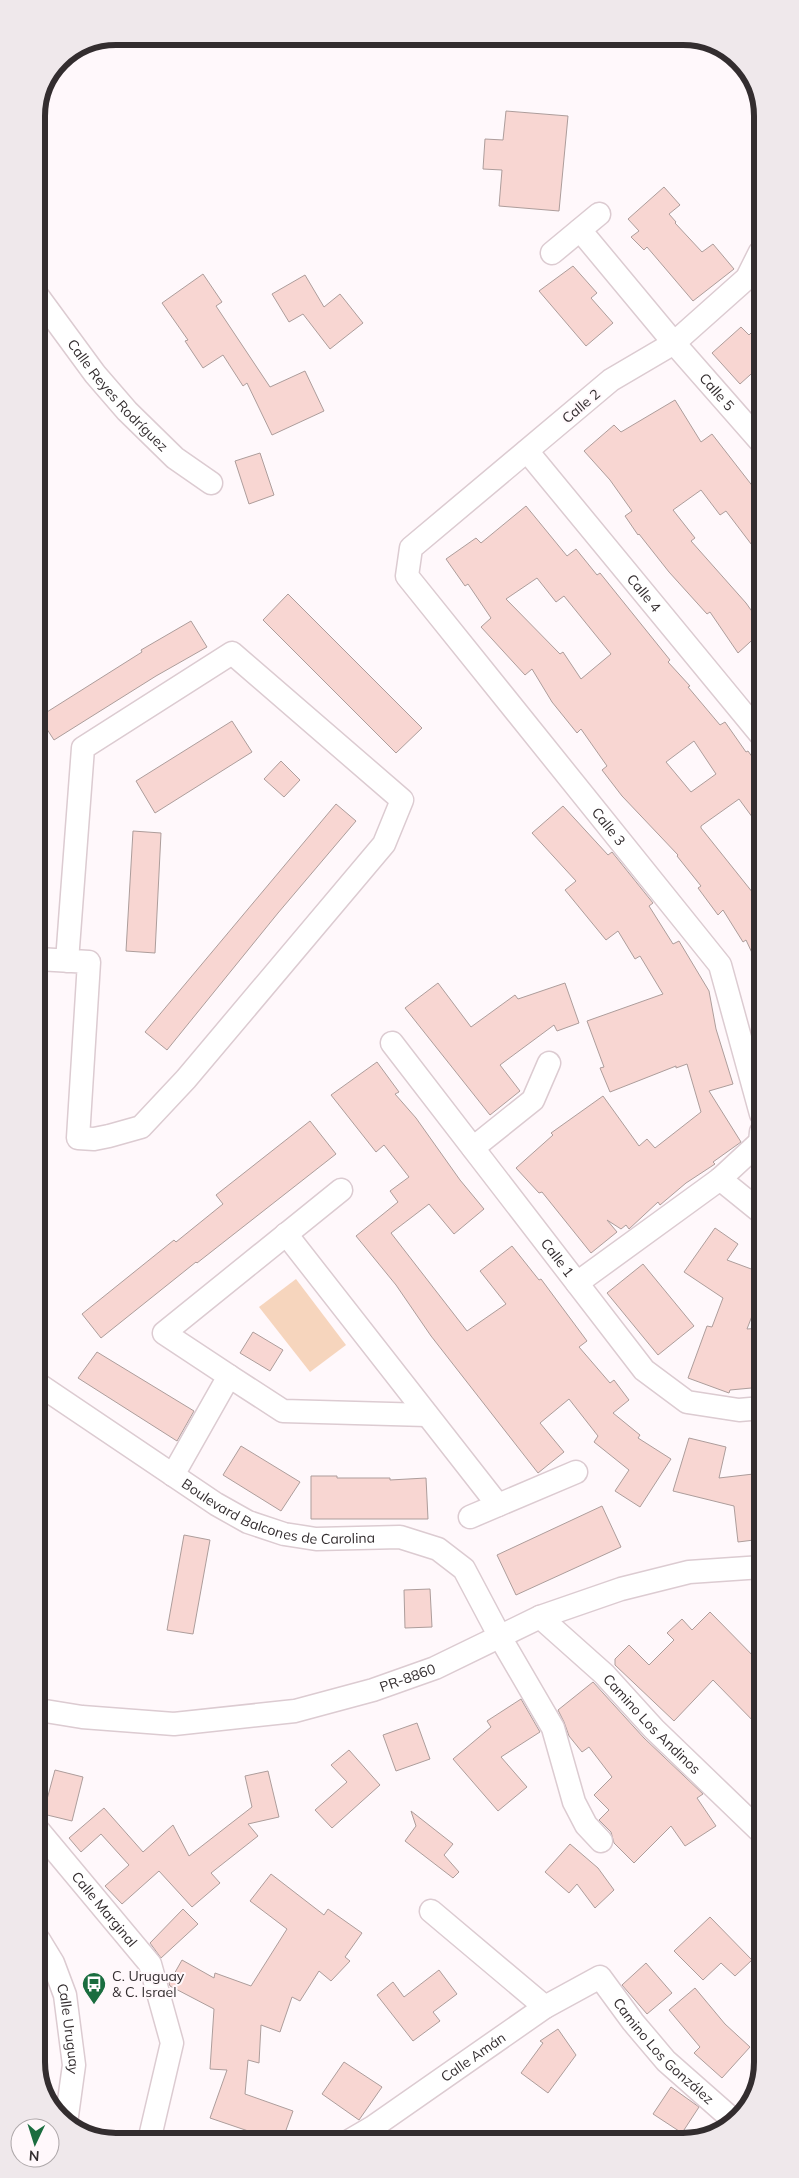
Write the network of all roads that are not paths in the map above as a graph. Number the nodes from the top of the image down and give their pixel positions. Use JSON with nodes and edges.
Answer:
{"nodes":[{"id":1,"x":599,"y":214,"type":"dead end"},
{"id":2,"x":580,"y":230,"type":"junction"},
{"id":3,"x":552,"y":253,"type":"dead end"},
{"id":4,"x":754,"y":264,"type":"edge"},
{"id":5,"x":45,"y":306,"type":"edge"},
{"id":6,"x":674,"y":343,"type":"junction"},
{"id":7,"x":754,"y":435,"type":"edge"},
{"id":8,"x":527,"y":451,"type":"junction"},
{"id":9,"x":212,"y":483,"type":"dead end"},
{"id":10,"x":408,"y":566,"type":"joint"},
{"id":11,"x":754,"y":727,"type":"edge"},
{"id":12,"x":45,"y":959,"type":"edge"},
{"id":13,"x":67,"y":961,"type":"junction"},
{"id":14,"x":392,"y":1043,"type":"dead end"},
{"id":15,"x":548,"y":1064,"type":"dead end"},
{"id":16,"x":754,"y":1089,"type":"edge"},
{"id":17,"x":473,"y":1148,"type":"junction"},
{"id":18,"x":754,"y":1148,"type":"edge"},
{"id":19,"x":720,"y":1179,"type":"junction"},
{"id":20,"x":341,"y":1190,"type":"dead end"},
{"id":21,"x":754,"y":1207,"type":"edge"},
{"id":22,"x":286,"y":1234,"type":"junction"},
{"id":23,"x":577,"y":1283,"type":"junction"},
{"id":24,"x":228,"y":1376,"type":"junction"},
{"id":25,"x":45,"y":1389,"type":"edge"},
{"id":26,"x":754,"y":1409,"type":"edge"},
{"id":27,"x":427,"y":1414,"type":"junction"},
{"id":28,"x":576,"y":1472,"type":"dead end"},
{"id":29,"x":173,"y":1475,"type":"junction"},
{"id":30,"x":498,"y":1505,"type":"junction"},
{"id":31,"x":470,"y":1517,"type":"dead end"},
{"id":32,"x":754,"y":1568,"type":"edge"},
{"id":33,"x":540,"y":1617,"type":"junction"},
{"id":34,"x":500,"y":1637,"type":"junction"},
{"id":35,"x":45,"y":1711,"type":"edge"},
{"id":36,"x":754,"y":1825,"type":"edge"},
{"id":37,"x":45,"y":1838,"type":"edge"},
{"id":38,"x":601,"y":1841,"type":"dead end"},
{"id":39,"x":431,"y":1911,"type":"dead end"},
{"id":40,"x":45,"y":1950,"type":"edge"},
{"id":41,"x":600,"y":1977,"type":"joint"},
{"id":42,"x":545,"y":2007,"type":"junction"},
{"id":43,"x":67,"y":2113,"type":"edge"},
{"id":44,"x":728,"y":2116,"type":"edge"},
{"id":45,"x":151,"y":2133,"type":"edge"},
{"id":46,"x":362,"y":2133,"type":"edge"}],
"edges":[{"from":1,"to":2,"type":"street"},
{"from":2,"to":3,"type":"street"},
{"from":2,"to":6,"type":"street","name":"Calle 5"},
{"from":4,"to":6,"type":"street","name":"Calle 2"},
{"from":5,"to":9,"type":"street","name":"Calle Reyes Rodríguez"},
{"from":6,"to":7,"type":"street","name":"Calle 5"},
{"from":6,"to":8,"type":"street","name":"Calle 2"},
{"from":8,"to":10,"type":"street","name":"Calle 2"},
{"from":8,"to":11,"type":"street","name":"Calle 4"},
{"from":10,"to":16,"type":"street","name":"Calle 3"},
{"from":12,"to":13,"type":"street"},
{"from":13,"to":13,"type":"street"},
{"from":14,"to":17,"type":"street","name":"Calle 1"},
{"from":15,"to":17,"type":"street"},
{"from":17,"to":23,"type":"street","name":"Calle 1"},
{"from":18,"to":19,"type":"street"},
{"from":19,"to":21,"type":"street"},
{"from":19,"to":23,"type":"street"},
{"from":20,"to":22,"type":"street"},
{"from":22,"to":24,"type":"street"},
{"from":22,"to":27,"type":"street"},
{"from":23,"to":26,"type":"street","name":"Calle 1"},
{"from":24,"to":27,"type":"street"},
{"from":24,"to":29,"type":"street"},
{"from":25,"to":29,"type":"street","name":"Boulevard Balcones de Carolina"},
{"from":27,"to":30,"type":"street"},
{"from":28,"to":30,"type":"street"},
{"from":29,"to":34,"type":"street","name":"Boulevard Balcones de Carolina"},
{"from":30,"to":31,"type":"street"},
{"from":32,"to":33,"type":"street","name":"PR-8860","number":"PR-8860"},
{"from":33,"to":34,"type":"street","name":"PR-8860","number":"PR-8860"},
{"from":33,"to":36,"type":"street","name":"Camino Los Andinos"},
{"from":34,"to":35,"type":"street","name":"PR-8860","number":"PR-8860"},
{"from":34,"to":38,"type":"street","name":"Boulevard Balcones de Carolina"},
{"from":37,"to":45,"type":"street","name":"Calle Marginal"},
{"from":39,"to":42,"type":"street"},
{"from":40,"to":43,"type":"street","name":"Calle Uruguay"},
{"from":41,"to":42,"type":"street","name":"Calle Amán"},
{"from":41,"to":44,"type":"street","name":"Camino Los González"},
{"from":42,"to":46,"type":"street","name":"Calle Amán"}]}
